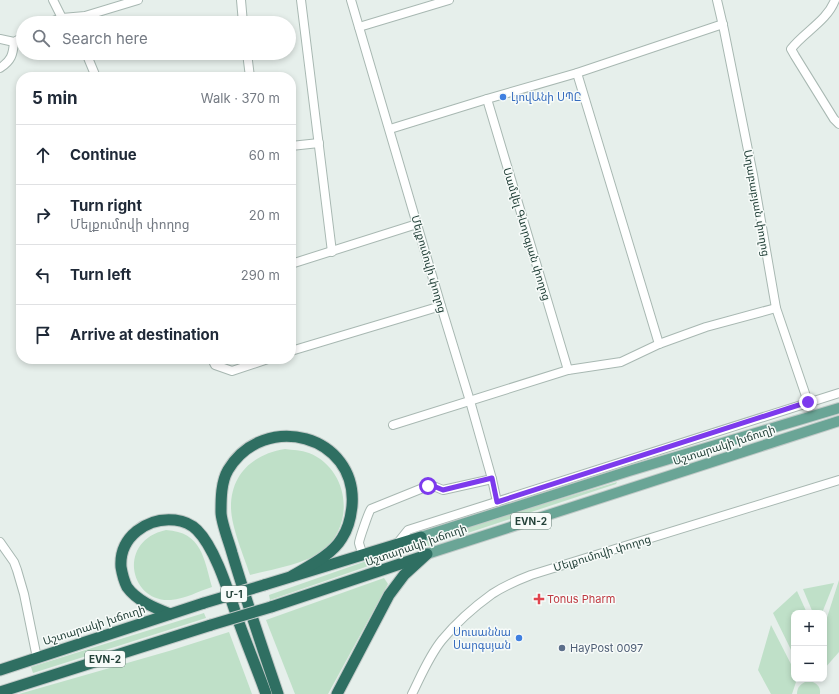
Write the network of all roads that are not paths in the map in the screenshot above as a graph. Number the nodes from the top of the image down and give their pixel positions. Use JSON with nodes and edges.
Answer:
{"nodes":[{"id":1,"x":54,"y":0,"type":"edge"},
{"id":2,"x":138,"y":0,"type":"edge"},
{"id":3,"x":241,"y":0,"type":"edge"},
{"id":4,"x":301,"y":0,"type":"edge"},
{"id":5,"x":351,"y":0,"type":"edge"},
{"id":6,"x":449,"y":0,"type":"edge"},
{"id":7,"x":717,"y":0,"type":"edge"},
{"id":8,"x":835,"y":0,"type":"edge"},
{"id":9,"x":61,"y":16,"type":"edge"},
{"id":10,"x":85,"y":16,"type":"edge"},
{"id":11,"x":243,"y":16,"type":"edge"},
{"id":12,"x":723,"y":24,"type":"junction"},
{"id":13,"x":359,"y":27,"type":"junction"},
{"id":14,"x":0,"y":39,"type":"edge"},
{"id":15,"x":14,"y":42,"type":"joint"},
{"id":16,"x":89,"y":60,"type":"edge"},
{"id":17,"x":248,"y":60,"type":"edge"},
{"id":18,"x":0,"y":68,"type":"edge"},
{"id":19,"x":94,"y":72,"type":"edge"},
{"id":20,"x":249,"y":72,"type":"edge"},
{"id":21,"x":577,"y":73,"type":"junction"},
{"id":22,"x":487,"y":99,"type":"junction"},
{"id":23,"x":839,"y":124,"type":"edge"},
{"id":24,"x":390,"y":129,"type":"junction"},
{"id":25,"x":319,"y":143,"type":"junction"},
{"id":26,"x":296,"y":145,"type":"edge"},
{"id":27,"x":417,"y":224,"type":"junction"},
{"id":28,"x":332,"y":252,"type":"junction"},
{"id":29,"x":296,"y":263,"type":"edge"},
{"id":30,"x":441,"y":306,"type":"junction"},
{"id":31,"x":776,"y":308,"type":"junction"},
{"id":32,"x":659,"y":344,"type":"junction"},
{"id":33,"x":296,"y":350,"type":"edge"},
{"id":34,"x":214,"y":364,"type":"edge"},
{"id":35,"x":253,"y":364,"type":"edge"},
{"id":36,"x":568,"y":370,"type":"junction"},
{"id":37,"x":839,"y":393,"type":"edge"},
{"id":38,"x":470,"y":401,"type":"junction"},
{"id":39,"x":808,"y":402,"type":"junction"},
{"id":40,"x":839,"y":408,"type":"edge"},
{"id":41,"x":839,"y":421,"type":"edge"},
{"id":42,"x":392,"y":425,"type":"dead end"},
{"id":43,"x":630,"y":471,"type":"junction"},
{"id":44,"x":492,"y":478,"type":"junction"},
{"id":45,"x":839,"y":480,"type":"edge"},
{"id":46,"x":634,"y":488,"type":"junction"},
{"id":47,"x":497,"y":502,"type":"junction"},
{"id":48,"x":422,"y":537,"type":"joint"},
{"id":49,"x":0,"y":542,"type":"edge"},
{"id":50,"x":396,"y":546,"type":"junction"},
{"id":51,"x":427,"y":554,"type":"junction"},
{"id":52,"x":363,"y":556,"type":"junction"},
{"id":53,"x":292,"y":576,"type":"junction"},
{"id":54,"x":170,"y":614,"type":"junction"},
{"id":55,"x":37,"y":658,"type":"junction"},
{"id":56,"x":0,"y":670,"type":"edge"},
{"id":57,"x":0,"y":692,"type":"edge"},
{"id":58,"x":266,"y":694,"type":"edge"},
{"id":59,"x":278,"y":694,"type":"edge"},
{"id":60,"x":337,"y":694,"type":"edge"},
{"id":61,"x":412,"y":694,"type":"edge"}],
"edges":[{"from":1,"to":9,"type":"street"},
{"from":2,"to":10,"type":"street"},
{"from":3,"to":11,"type":"street"},
{"from":4,"to":25,"type":"street"},
{"from":5,"to":13,"type":"street","name":"Մելքումովի փողոց"},
{"from":6,"to":13,"type":"street"},
{"from":7,"to":12,"type":"street","name":"Աղաբաբյան փողոց"},
{"from":8,"to":23,"type":"street"},
{"from":12,"to":21,"type":"street"},
{"from":12,"to":31,"type":"street","name":"Աղաբաբյան փողոց"},
{"from":13,"to":24,"type":"street","name":"Մելքումովի փողոց"},
{"from":14,"to":15,"type":"street"},
{"from":15,"to":18,"type":"street"},
{"from":16,"to":19,"type":"street"},
{"from":17,"to":20,"type":"street"},
{"from":21,"to":22,"type":"street"},
{"from":21,"to":32,"type":"street"},
{"from":22,"to":24,"type":"street"},
{"from":22,"to":36,"type":"street","name":"Սամվել Գևորգյան փողոց"},
{"from":24,"to":27,"type":"street","name":"Մելքումովի փողոց"},
{"from":25,"to":26,"type":"street"},
{"from":25,"to":28,"type":"street"},
{"from":27,"to":28,"type":"street"},
{"from":27,"to":30,"type":"street","name":"Մելքումովի փողոց"},
{"from":28,"to":29,"type":"street"},
{"from":30,"to":33,"type":"street"},
{"from":30,"to":38,"type":"street","name":"Մելքումովի փողոց"},
{"from":31,"to":32,"type":"street"},
{"from":31,"to":39,"type":"street","name":"Աղաբաբյան փողոց"},
{"from":32,"to":36,"type":"street"},
{"from":34,"to":35,"type":"street"},
{"from":36,"to":38,"type":"street"},
{"from":37,"to":39,"type":"street"},
{"from":38,"to":42,"type":"street"},
{"from":38,"to":44,"type":"street","name":"Մելքումովի փողոց"},
{"from":39,"to":47,"type":"street"},
{"from":40,"to":43,"type":"main road","name":"Աշտարակի խճուղի","number":"EVN-2"},
{"from":41,"to":46,"type":"main road","name":"Աշտարակի խճուղի","number":"EVN-2"},
{"from":43,"to":46,"type":"main road"},
{"from":43,"to":48,"type":"main road","name":"Աշտարակի խճուղի","number":"EVN-2"},
{"from":44,"to":47,"type":"street","name":"Մելքումովի փողոց"},
{"from":44,"to":52,"type":"street"},
{"from":45,"to":61,"type":"street","name":"Մելքումովի փողոց"},
{"from":46,"to":51,"type":"main road","name":"Աշտարակի խճուղի","number":"EVN-2"},
{"from":47,"to":50,"type":"street"},
{"from":48,"to":50,"type":"highway","name":"Աշտարակի խճուղի","number":"EVN-2"},
{"from":49,"to":55,"type":"street"},
{"from":50,"to":52,"type":"highway","name":"Աշտարակի խճուղի","number":"EVN-2"},
{"from":51,"to":57,"type":"highway","name":"Աշտարակի խճուղի","number":"EVN-2","bridge":true},
{"from":51,"to":60,"type":"highway"},
{"from":52,"to":53,"type":"highway","name":"Աշտարակի խճուղի","number":"EVN-2"},
{"from":53,"to":54,"type":"highway","name":"Աշտարակի խճուղի","number":"Մ-1","bridge":true},
{"from":53,"to":59,"type":"highway"},
{"from":54,"to":55,"type":"highway","name":"Աշտարակի խճուղի","number":"Մ-1"},
{"from":54,"to":58,"type":"highway"},
{"from":55,"to":56,"type":"highway","name":"Աշտարակի խճուղի","number":"Մ-1"}]}
